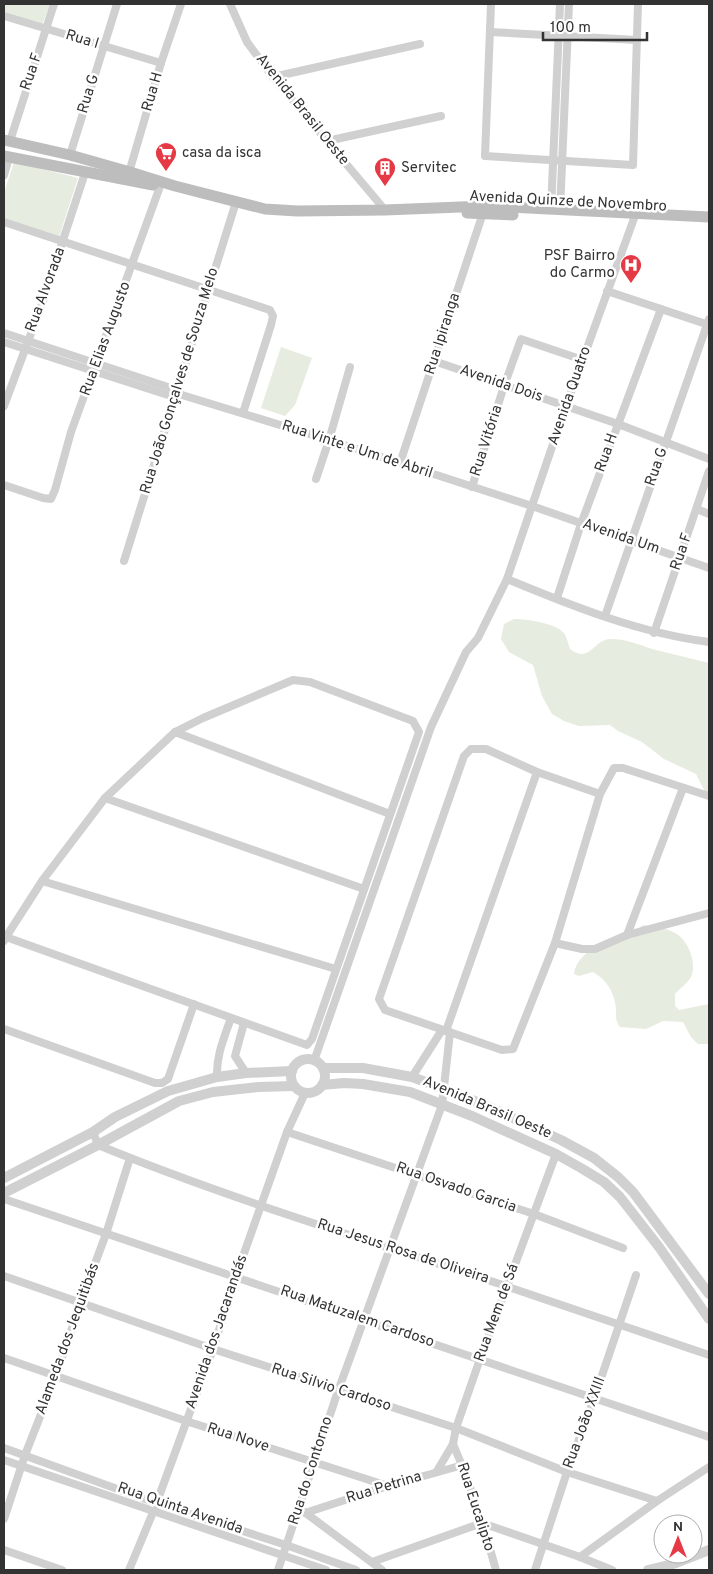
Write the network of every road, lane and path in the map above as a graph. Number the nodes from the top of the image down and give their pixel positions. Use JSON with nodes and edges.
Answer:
{"nodes":[{"id":1,"x":54,"y":4,"type":"edge"},
{"id":2,"x":117,"y":4,"type":"edge"},
{"id":3,"x":181,"y":4,"type":"edge"},
{"id":4,"x":231,"y":4,"type":"edge"},
{"id":5,"x":491,"y":4,"type":"edge"},
{"id":6,"x":560,"y":4,"type":"edge"},
{"id":7,"x":569,"y":4,"type":"edge"},
{"id":8,"x":638,"y":4,"type":"edge"},
{"id":9,"x":4,"y":16,"type":"edge"},
{"id":10,"x":47,"y":29,"type":"junction"},
{"id":11,"x":490,"y":32,"type":"junction"},
{"id":12,"x":558,"y":36,"type":"junction"},
{"id":13,"x":568,"y":37,"type":"junction"},
{"id":14,"x":637,"y":40,"type":"junction"},
{"id":15,"x":420,"y":44,"type":"dead end"},
{"id":16,"x":103,"y":47,"type":"junction"},
{"id":17,"x":161,"y":63,"type":"junction"},
{"id":18,"x":273,"y":77,"type":"junction"},
{"id":19,"x":441,"y":116,"type":"dead end"},
{"id":20,"x":7,"y":140,"type":"edge"},
{"id":21,"x":327,"y":141,"type":"junction"},
{"id":22,"x":70,"y":156,"type":"junction"},
{"id":23,"x":7,"y":157,"type":"edge"},
{"id":24,"x":554,"y":161,"type":"junction"},
{"id":25,"x":563,"y":162,"type":"junction"},
{"id":26,"x":85,"y":173,"type":"junction"},
{"id":27,"x":4,"y":175,"type":"edge"},
{"id":28,"x":129,"y":176,"type":"junction"},
{"id":29,"x":161,"y":184,"type":"junction"},
{"id":30,"x":236,"y":202,"type":"junction"},
{"id":31,"x":385,"y":210,"type":"junction"},
{"id":32,"x":484,"y":210,"type":"junction"},
{"id":33,"x":555,"y":210,"type":"junction"},
{"id":34,"x":635,"y":216,"type":"junction"},
{"id":35,"x":709,"y":217,"type":"edge"},
{"id":36,"x":4,"y":222,"type":"edge"},
{"id":37,"x":709,"y":224,"type":"edge"},
{"id":38,"x":64,"y":242,"type":"junction"},
{"id":39,"x":133,"y":264,"type":"junction"},
{"id":40,"x":209,"y":289,"type":"junction"},
{"id":41,"x":608,"y":291,"type":"junction"},
{"id":42,"x":661,"y":309,"type":"junction"},
{"id":43,"x":709,"y":323,"type":"edge"},
{"id":44,"x":4,"y":333,"type":"edge"},
{"id":45,"x":28,"y":340,"type":"junction"},
{"id":46,"x":4,"y":342,"type":"edge"},
{"id":47,"x":26,"y":349,"type":"junction"},
{"id":48,"x":583,"y":360,"type":"junction"},
{"id":49,"x":434,"y":361,"type":"junction"},
{"id":50,"x":96,"y":367,"type":"junction"},
{"id":51,"x":350,"y":367,"type":"dead end"},
{"id":52,"x":504,"y":386,"type":"junction"},
{"id":53,"x":178,"y":394,"type":"junction"},
{"id":54,"x":4,"y":406,"type":"edge"},
{"id":55,"x":566,"y":406,"type":"junction"},
{"id":56,"x":243,"y":413,"type":"junction"},
{"id":57,"x":618,"y":424,"type":"junction"},
{"id":58,"x":329,"y":440,"type":"junction"},
{"id":59,"x":665,"y":442,"type":"junction"},
{"id":60,"x":709,"y":459,"type":"edge"},
{"id":61,"x":400,"y":463,"type":"junction"},
{"id":62,"x":709,"y":471,"type":"edge"},
{"id":63,"x":316,"y":479,"type":"dead end"},
{"id":64,"x":4,"y":485,"type":"edge"},
{"id":65,"x":472,"y":487,"type":"junction"},
{"id":66,"x":532,"y":506,"type":"junction"},
{"id":67,"x":697,"y":509,"type":"junction"},
{"id":68,"x":709,"y":514,"type":"edge"},
{"id":69,"x":581,"y":524,"type":"junction"},
{"id":70,"x":631,"y":540,"type":"junction"},
{"id":71,"x":680,"y":557,"type":"junction"},
{"id":72,"x":124,"y":561,"type":"dead end"},
{"id":73,"x":709,"y":568,"type":"edge"},
{"id":74,"x":506,"y":579,"type":"junction"},
{"id":75,"x":557,"y":598,"type":"junction"},
{"id":76,"x":605,"y":616,"type":"junction"},
{"id":77,"x":654,"y":633,"type":"junction"},
{"id":78,"x":709,"y":641,"type":"edge"},
{"id":79,"x":175,"y":732,"type":"junction"},
{"id":80,"x":537,"y":772,"type":"junction"},
{"id":81,"x":683,"y":788,"type":"junction"},
{"id":82,"x":600,"y":794,"type":"junction"},
{"id":83,"x":709,"y":796,"type":"edge"},
{"id":84,"x":105,"y":798,"type":"junction"},
{"id":85,"x":390,"y":814,"type":"junction"},
{"id":86,"x":42,"y":881,"type":"junction"},
{"id":87,"x":364,"y":889,"type":"junction"},
{"id":88,"x":709,"y":912,"type":"edge"},
{"id":89,"x":627,"y":935,"type":"junction"},
{"id":90,"x":5,"y":939,"type":"edge"},
{"id":91,"x":555,"y":943,"type":"junction"},
{"id":92,"x":336,"y":969,"type":"junction"},
{"id":93,"x":194,"y":1004,"type":"junction"},
{"id":94,"x":231,"y":1018,"type":"junction"},
{"id":95,"x":244,"y":1024,"type":"junction"},
{"id":96,"x":4,"y":1029,"type":"edge"},
{"id":97,"x":446,"y":1031,"type":"junction"},
{"id":98,"x":314,"y":1061,"type":"junction"},
{"id":99,"x":323,"y":1068,"type":"junction"},
{"id":100,"x":292,"y":1071,"type":"junction"},
{"id":101,"x":246,"y":1073,"type":"junction"},
{"id":102,"x":412,"y":1077,"type":"junction"},
{"id":103,"x":214,"y":1078,"type":"junction"},
{"id":104,"x":322,"y":1085,"type":"junction"},
{"id":105,"x":294,"y":1086,"type":"junction"},
{"id":106,"x":445,"y":1088,"type":"junction"},
{"id":107,"x":213,"y":1092,"type":"junction"},
{"id":108,"x":305,"y":1093,"type":"junction"},
{"id":109,"x":442,"y":1104,"type":"junction"},
{"id":110,"x":93,"y":1132,"type":"junction"},
{"id":111,"x":287,"y":1132,"type":"junction"},
{"id":112,"x":98,"y":1145,"type":"junction"},
{"id":113,"x":556,"y":1154,"type":"junction"},
{"id":114,"x":130,"y":1158,"type":"junction"},
{"id":115,"x":417,"y":1174,"type":"junction"},
{"id":116,"x":4,"y":1178,"type":"edge"},
{"id":117,"x":4,"y":1193,"type":"edge"},
{"id":118,"x":4,"y":1199,"type":"edge"},
{"id":119,"x":261,"y":1206,"type":"junction"},
{"id":120,"x":534,"y":1214,"type":"junction"},
{"id":121,"x":106,"y":1234,"type":"junction"},
{"id":122,"x":389,"y":1248,"type":"junction"},
{"id":123,"x":623,"y":1248,"type":"dead end"},
{"id":124,"x":4,"y":1276,"type":"edge"},
{"id":125,"x":236,"y":1276,"type":"junction"},
{"id":126,"x":636,"y":1276,"type":"dead end"},
{"id":127,"x":506,"y":1286,"type":"junction"},
{"id":128,"x":709,"y":1294,"type":"edge"},
{"id":129,"x":80,"y":1304,"type":"junction"},
{"id":130,"x":709,"y":1319,"type":"edge"},
{"id":131,"x":365,"y":1320,"type":"junction"},
{"id":132,"x":618,"y":1326,"type":"junction"},
{"id":133,"x":214,"y":1350,"type":"junction"},
{"id":134,"x":709,"y":1355,"type":"edge"},
{"id":135,"x":4,"y":1358,"type":"edge"},
{"id":136,"x":480,"y":1359,"type":"junction"},
{"id":137,"x":56,"y":1376,"type":"junction"},
{"id":138,"x":338,"y":1391,"type":"junction"},
{"id":139,"x":594,"y":1399,"type":"junction"},
{"id":140,"x":186,"y":1421,"type":"junction"},
{"id":141,"x":456,"y":1428,"type":"junction"},
{"id":142,"x":709,"y":1437,"type":"edge"},
{"id":143,"x":453,"y":1444,"type":"junction"},
{"id":144,"x":4,"y":1448,"type":"edge"},
{"id":145,"x":25,"y":1455,"type":"junction"},
{"id":146,"x":4,"y":1460,"type":"edge"},
{"id":147,"x":315,"y":1463,"type":"junction"},
{"id":148,"x":463,"y":1465,"type":"junction"},
{"id":149,"x":21,"y":1466,"type":"junction"},
{"id":150,"x":709,"y":1467,"type":"edge"},
{"id":151,"x":437,"y":1472,"type":"junction"},
{"id":152,"x":567,"y":1472,"type":"junction"},
{"id":153,"x":388,"y":1486,"type":"junction"},
{"id":154,"x":657,"y":1501,"type":"junction"},
{"id":155,"x":155,"y":1506,"type":"junction"},
{"id":156,"x":302,"y":1511,"type":"junction"},
{"id":157,"x":4,"y":1519,"type":"edge"},
{"id":158,"x":482,"y":1523,"type":"junction"},
{"id":159,"x":286,"y":1544,"type":"junction"},
{"id":160,"x":544,"y":1545,"type":"junction"},
{"id":161,"x":4,"y":1550,"type":"edge"},
{"id":162,"x":709,"y":1550,"type":"edge"},
{"id":163,"x":283,"y":1554,"type":"junction"},
{"id":164,"x":580,"y":1557,"type":"junction"},
{"id":165,"x":377,"y":1567,"type":"edge"},
{"id":166,"x":62,"y":1570,"type":"edge"},
{"id":167,"x":129,"y":1570,"type":"edge"},
{"id":168,"x":278,"y":1570,"type":"edge"},
{"id":169,"x":326,"y":1570,"type":"edge"},
{"id":170,"x":356,"y":1570,"type":"edge"},
{"id":171,"x":496,"y":1570,"type":"edge"},
{"id":172,"x":535,"y":1570,"type":"edge"},
{"id":173,"x":612,"y":1570,"type":"edge"},
{"id":174,"x":650,"y":1570,"type":"edge"}],
"edges":[{"from":1,"to":10,"type":"street","name":"Rua F"},
{"from":2,"to":16,"type":"street","name":"Rua G"},
{"from":3,"to":17,"type":"street","name":"Rua H"},
{"from":4,"to":18,"type":"street","name":"Avenida Brasil Oeste"},
{"from":5,"to":11,"type":"street"},
{"from":6,"to":12,"type":"street"},
{"from":7,"to":13,"type":"street"},
{"from":8,"to":14,"type":"street"},
{"from":9,"to":10,"type":"street","name":"Rua I"},
{"from":10,"to":16,"type":"street","name":"Rua I"},
{"from":10,"to":20,"type":"street","name":"Rua F"},
{"from":11,"to":12,"type":"street"},
{"from":11,"to":24,"type":"street"},
{"from":12,"to":13,"type":"street"},
{"from":12,"to":24,"type":"street"},
{"from":13,"to":14,"type":"street"},
{"from":13,"to":25,"type":"street"},
{"from":14,"to":25,"type":"street"},
{"from":15,"to":18,"type":"street"},
{"from":16,"to":17,"type":"street","name":"Rua I"},
{"from":16,"to":22,"type":"street","name":"Rua G"},
{"from":17,"to":28,"type":"street","name":"Rua H"},
{"from":18,"to":21,"type":"street","name":"Avenida Brasil Oeste"},
{"from":19,"to":21,"type":"street"},
{"from":20,"to":22,"type":"main road","name":"Avenida Quinze de Novembro"},
{"from":21,"to":31,"type":"street","name":"Avenida Brasil Oeste"},
{"from":22,"to":28,"type":"main road","name":"Avenida Quinze de Novembro"},
{"from":23,"to":26,"type":"main road","name":"Avenida Quinze de Novembro"},
{"from":23,"to":27,"type":"street"},
{"from":24,"to":25,"type":"street"},
{"from":24,"to":33,"type":"street"},
{"from":25,"to":33,"type":"street"},
{"from":26,"to":28,"type":"main road","name":"Avenida Quinze de Novembro"},
{"from":26,"to":38,"type":"street","name":"Rua Alvorada"},
{"from":28,"to":29,"type":"main road","name":"Avenida Quinze de Novembro"},
{"from":29,"to":30,"type":"main road","name":"Avenida Quinze de Novembro"},
{"from":29,"to":39,"type":"street","name":"Rua Elias Augusto"},
{"from":30,"to":31,"type":"main road","name":"Avenida Quinze de Novembro"},
{"from":30,"to":40,"type":"street","name":"Rua João Gonçalves de Souza Melo"},
{"from":31,"to":32,"type":"main road","name":"Avenida Quinze de Novembro"},
{"from":32,"to":33,"type":"main road","name":"Avenida Quinze de Novembro"},
{"from":32,"to":34,"type":"main road","name":"Avenida Quinze de Novembro"},
{"from":32,"to":49,"type":"street","name":"Rua Ipiranga"},
{"from":33,"to":34,"type":"main road","name":"Avenida Quinze de Novembro"},
{"from":34,"to":35,"type":"main road","name":"Avenida Quinze de Novembro"},
{"from":34,"to":37,"type":"main road","name":"Avenida Quinze de Novembro"},
{"from":34,"to":41,"type":"street","name":"Avenida Quatro"},
{"from":36,"to":38,"type":"street"},
{"from":38,"to":39,"type":"street"},
{"from":38,"to":45,"type":"street","name":"Rua Alvorada"},
{"from":39,"to":40,"type":"street"},
{"from":39,"to":50,"type":"street","name":"Rua Elias Augusto"},
{"from":40,"to":53,"type":"street","name":"Rua João Gonçalves de Souza Melo"},
{"from":40,"to":56,"type":"street"},
{"from":41,"to":42,"type":"street"},
{"from":41,"to":48,"type":"street","name":"Avenida Quatro"},
{"from":42,"to":43,"type":"street"},
{"from":42,"to":57,"type":"street","name":"Rua H"},
{"from":43,"to":59,"type":"street","name":"Rua G"},
{"from":44,"to":45,"type":"street","name":"Rua Vinte e Um de Abril"},
{"from":45,"to":47,"type":"street","name":"Rua Alvorada"},
{"from":45,"to":50,"type":"street","name":"Rua Vinte e Um de Abril"},
{"from":46,"to":47,"type":"street","name":"Rua Vinte e Um de Abril"},
{"from":47,"to":50,"type":"street","name":"Rua Vinte e Um de Abril"},
{"from":47,"to":54,"type":"street","name":"Rua Alvorada"},
{"from":48,"to":52,"type":"street","name":"Rua Vitória"},
{"from":48,"to":55,"type":"street","name":"Avenida Quatro"},
{"from":49,"to":52,"type":"street","name":"Avenida Dois"},
{"from":49,"to":61,"type":"street","name":"Rua Ipiranga"},
{"from":50,"to":53,"type":"street","name":"Rua Vinte e Um de Abril"},
{"from":50,"to":64,"type":"street","name":"Rua Elias Augusto"},
{"from":51,"to":58,"type":"street"},
{"from":52,"to":55,"type":"street","name":"Avenida Dois"},
{"from":52,"to":65,"type":"street","name":"Rua Vitória"},
{"from":53,"to":56,"type":"street","name":"Rua Vinte e Um de Abril"},
{"from":53,"to":72,"type":"street","name":"Rua João Gonçalves de Souza Melo"},
{"from":55,"to":57,"type":"street","name":"Avenida Dois"},
{"from":55,"to":66,"type":"street","name":"Avenida Quatro"},
{"from":56,"to":58,"type":"street","name":"Rua Vinte e Um de Abril"},
{"from":57,"to":59,"type":"street","name":"Avenida Dois"},
{"from":57,"to":69,"type":"street","name":"Rua H"},
{"from":58,"to":61,"type":"street","name":"Rua Vinte e Um de Abril"},
{"from":58,"to":63,"type":"street"},
{"from":59,"to":60,"type":"street","name":"Avenida Dois"},
{"from":59,"to":70,"type":"street","name":"Rua G"},
{"from":61,"to":65,"type":"street","name":"Rua Vinte e Um de Abril"},
{"from":62,"to":67,"type":"street","name":"Rua F"},
{"from":65,"to":66,"type":"street","name":"Rua Vinte e Um de Abril"},
{"from":66,"to":69,"type":"street","name":"Avenida Um"},
{"from":66,"to":74,"type":"street","name":"Avenida Quatro"},
{"from":67,"to":68,"type":"street"},
{"from":67,"to":71,"type":"street","name":"Rua F"},
{"from":69,"to":70,"type":"street","name":"Avenida Um"},
{"from":69,"to":75,"type":"street","name":"Rua H"},
{"from":70,"to":71,"type":"street","name":"Avenida Um"},
{"from":70,"to":76,"type":"street","name":"Rua G"},
{"from":71,"to":73,"type":"street","name":"Avenida Um"},
{"from":71,"to":77,"type":"street","name":"Rua F"},
{"from":74,"to":75,"type":"street"},
{"from":74,"to":98,"type":"street","name":"Avenida Quatro"},
{"from":75,"to":76,"type":"street"},
{"from":76,"to":77,"type":"street"},
{"from":77,"to":78,"type":"street"},
{"from":79,"to":84,"type":"street"},
{"from":79,"to":85,"type":"street"},
{"from":79,"to":85,"type":"street"},
{"from":80,"to":82,"type":"street"},
{"from":80,"to":97,"type":"street"},
{"from":80,"to":97,"type":"street"},
{"from":81,"to":82,"type":"street"},
{"from":81,"to":83,"type":"street"},
{"from":81,"to":89,"type":"street"},
{"from":82,"to":91,"type":"street"},
{"from":84,"to":86,"type":"street"},
{"from":84,"to":87,"type":"street"},
{"from":85,"to":87,"type":"street"},
{"from":86,"to":90,"type":"street"},
{"from":86,"to":92,"type":"street"},
{"from":87,"to":92,"type":"street"},
{"from":88,"to":89,"type":"street"},
{"from":89,"to":91,"type":"street"},
{"from":90,"to":93,"type":"street"},
{"from":91,"to":97,"type":"street"},
{"from":92,"to":95,"type":"street"},
{"from":93,"to":94,"type":"street"},
{"from":93,"to":96,"type":"street"},
{"from":94,"to":95,"type":"street"},
{"from":94,"to":103,"type":"street"},
{"from":95,"to":101,"type":"street"},
{"from":97,"to":102,"type":"street"},
{"from":97,"to":106,"type":"street","name":"Rua do Contorno"},
{"from":98,"to":99,"type":"street"},
{"from":98,"to":100,"type":"street"},
{"from":99,"to":102,"type":"street","name":"Avenida Brasil Oeste"},
{"from":99,"to":104,"type":"street"},
{"from":100,"to":101,"type":"street"},
{"from":100,"to":105,"type":"street"},
{"from":101,"to":103,"type":"street"},
{"from":102,"to":106,"type":"street","name":"Avenida Brasil Oeste"},
{"from":103,"to":107,"type":"street"},
{"from":103,"to":110,"type":"street"},
{"from":104,"to":108,"type":"street"},
{"from":104,"to":109,"type":"street","name":"Avenida Brasil Oeste"},
{"from":105,"to":107,"type":"street"},
{"from":105,"to":108,"type":"street"},
{"from":106,"to":109,"type":"street","name":"Rua do Contorno"},
{"from":106,"to":128,"type":"street","name":"Avenida Brasil Oeste"},
{"from":107,"to":112,"type":"street"},
{"from":108,"to":111,"type":"street","name":"Avenida dos Jacarandás"},
{"from":109,"to":113,"type":"street","name":"Avenida Brasil Oeste"},
{"from":109,"to":115,"type":"street","name":"Rua do Contorno"},
{"from":110,"to":112,"type":"street"},
{"from":110,"to":116,"type":"street"},
{"from":111,"to":115,"type":"street","name":"Rua Osvado Garcia"},
{"from":111,"to":119,"type":"street","name":"Avenida dos Jacarandás"},
{"from":112,"to":114,"type":"street","name":"Rua Jesus Rosa de Oliveira"},
{"from":112,"to":117,"type":"street"},
{"from":113,"to":120,"type":"street","name":"Rua Mem de Sá"},
{"from":113,"to":130,"type":"street","name":"Avenida Brasil Oeste"},
{"from":114,"to":119,"type":"street","name":"Rua Jesus Rosa de Oliveira"},
{"from":114,"to":121,"type":"street","name":"Alameda dos Jequitibás"},
{"from":115,"to":120,"type":"street","name":"Rua Osvado Garcia"},
{"from":115,"to":122,"type":"street","name":"Rua do Contorno"},
{"from":118,"to":121,"type":"street","name":"Rua Matuzalem Cardoso"},
{"from":119,"to":122,"type":"street","name":"Rua Jesus Rosa de Oliveira"},
{"from":119,"to":125,"type":"street","name":"Avenida dos Jacarandás"},
{"from":120,"to":123,"type":"street","name":"Rua Osvado Garcia"},
{"from":120,"to":127,"type":"street","name":"Rua Mem de Sá"},
{"from":121,"to":125,"type":"street","name":"Rua Matuzalem Cardoso"},
{"from":121,"to":129,"type":"street","name":"Alameda dos Jequitibás"},
{"from":122,"to":127,"type":"street","name":"Rua Jesus Rosa de Oliveira"},
{"from":122,"to":131,"type":"street","name":"Rua do Contorno"},
{"from":124,"to":129,"type":"street","name":"Rua Silvio Cardoso"},
{"from":125,"to":131,"type":"street","name":"Rua Matuzalem Cardoso"},
{"from":125,"to":133,"type":"street","name":"Avenida dos Jacarandás"},
{"from":126,"to":132,"type":"street","name":"Rua João XXIII"},
{"from":127,"to":132,"type":"street","name":"Rua Jesus Rosa de Oliveira"},
{"from":127,"to":136,"type":"street","name":"Rua Mem de Sá"},
{"from":129,"to":133,"type":"street","name":"Rua Silvio Cardoso"},
{"from":129,"to":137,"type":"street","name":"Alameda dos Jequitibás"},
{"from":131,"to":136,"type":"street","name":"Rua Matuzalem Cardoso"},
{"from":131,"to":138,"type":"street","name":"Rua do Contorno"},
{"from":132,"to":134,"type":"street","name":"Rua Jesus Rosa de Oliveira"},
{"from":132,"to":139,"type":"street","name":"Rua João XXIII"},
{"from":133,"to":138,"type":"street","name":"Rua Silvio Cardoso"},
{"from":133,"to":140,"type":"street","name":"Avenida dos Jacarandás"},
{"from":135,"to":137,"type":"street","name":"Rua Nove"},
{"from":136,"to":139,"type":"street","name":"Rua Matuzalem Cardoso"},
{"from":136,"to":141,"type":"street","name":"Rua Mem de Sá"},
{"from":137,"to":140,"type":"street","name":"Rua Nove"},
{"from":137,"to":145,"type":"street","name":"Alameda dos Jequitibás"},
{"from":138,"to":141,"type":"street","name":"Rua Silvio Cardoso"},
{"from":138,"to":147,"type":"street","name":"Rua do Contorno"},
{"from":139,"to":142,"type":"street","name":"Rua Matuzalem Cardoso"},
{"from":139,"to":152,"type":"street","name":"Rua João XXIII"},
{"from":140,"to":147,"type":"street","name":"Rua Nove"},
{"from":140,"to":155,"type":"street","name":"Avenida dos Jacarandás"},
{"from":141,"to":143,"type":"street","name":"Rua Mem de Sá"},
{"from":141,"to":152,"type":"street","name":"Rua Silvio Cardoso"},
{"from":143,"to":148,"type":"street","name":"Rua Eucalipto"},
{"from":143,"to":151,"type":"street","name":"Rua Mem de Sá"},
{"from":144,"to":145,"type":"street","name":"Rua Quinta Avenida"},
{"from":145,"to":149,"type":"street","name":"Alameda dos Jequitibás"},
{"from":145,"to":155,"type":"street","name":"Rua Quinta Avenida"},
{"from":146,"to":149,"type":"street","name":"Rua Quinta Avenida"},
{"from":147,"to":153,"type":"street","name":"Rua Nove"},
{"from":147,"to":156,"type":"street","name":"Rua do Contorno"},
{"from":148,"to":151,"type":"street","name":"Rua Petrina"},
{"from":148,"to":158,"type":"street","name":"Rua Eucalipto"},
{"from":149,"to":155,"type":"street","name":"Rua Quinta Avenida"},
{"from":149,"to":157,"type":"street","name":"Alameda dos Jequitibás"},
{"from":150,"to":154,"type":"street"},
{"from":151,"to":153,"type":"street","name":"Rua Petrina"},
{"from":152,"to":154,"type":"street","name":"Rua Silvio Cardoso"},
{"from":152,"to":160,"type":"street","name":"Rua João XXIII"},
{"from":153,"to":156,"type":"street","name":"Rua Petrina"},
{"from":154,"to":164,"type":"street"},
{"from":155,"to":159,"type":"street","name":"Rua Quinta Avenida"},
{"from":155,"to":163,"type":"street","name":"Rua Quinta Avenida"},
{"from":155,"to":167,"type":"street","name":"Avenida dos Jacarandás"},
{"from":156,"to":159,"type":"street","name":"Rua do Contorno"},
{"from":156,"to":165,"type":"street"},
{"from":158,"to":160,"type":"street"},
{"from":158,"to":165,"type":"street"},
{"from":158,"to":171,"type":"street","name":"Rua Eucalipto"},
{"from":159,"to":163,"type":"street","name":"Rua do Contorno"},
{"from":159,"to":170,"type":"street","name":"Rua Quinta Avenida"},
{"from":160,"to":164,"type":"street"},
{"from":160,"to":172,"type":"street","name":"Rua João XXIII"},
{"from":161,"to":166,"type":"street"},
{"from":162,"to":174,"type":"street"},
{"from":163,"to":168,"type":"street","name":"Rua do Contorno"},
{"from":163,"to":169,"type":"street","name":"Rua Quinta Avenida"},
{"from":164,"to":173,"type":"street"}]}
